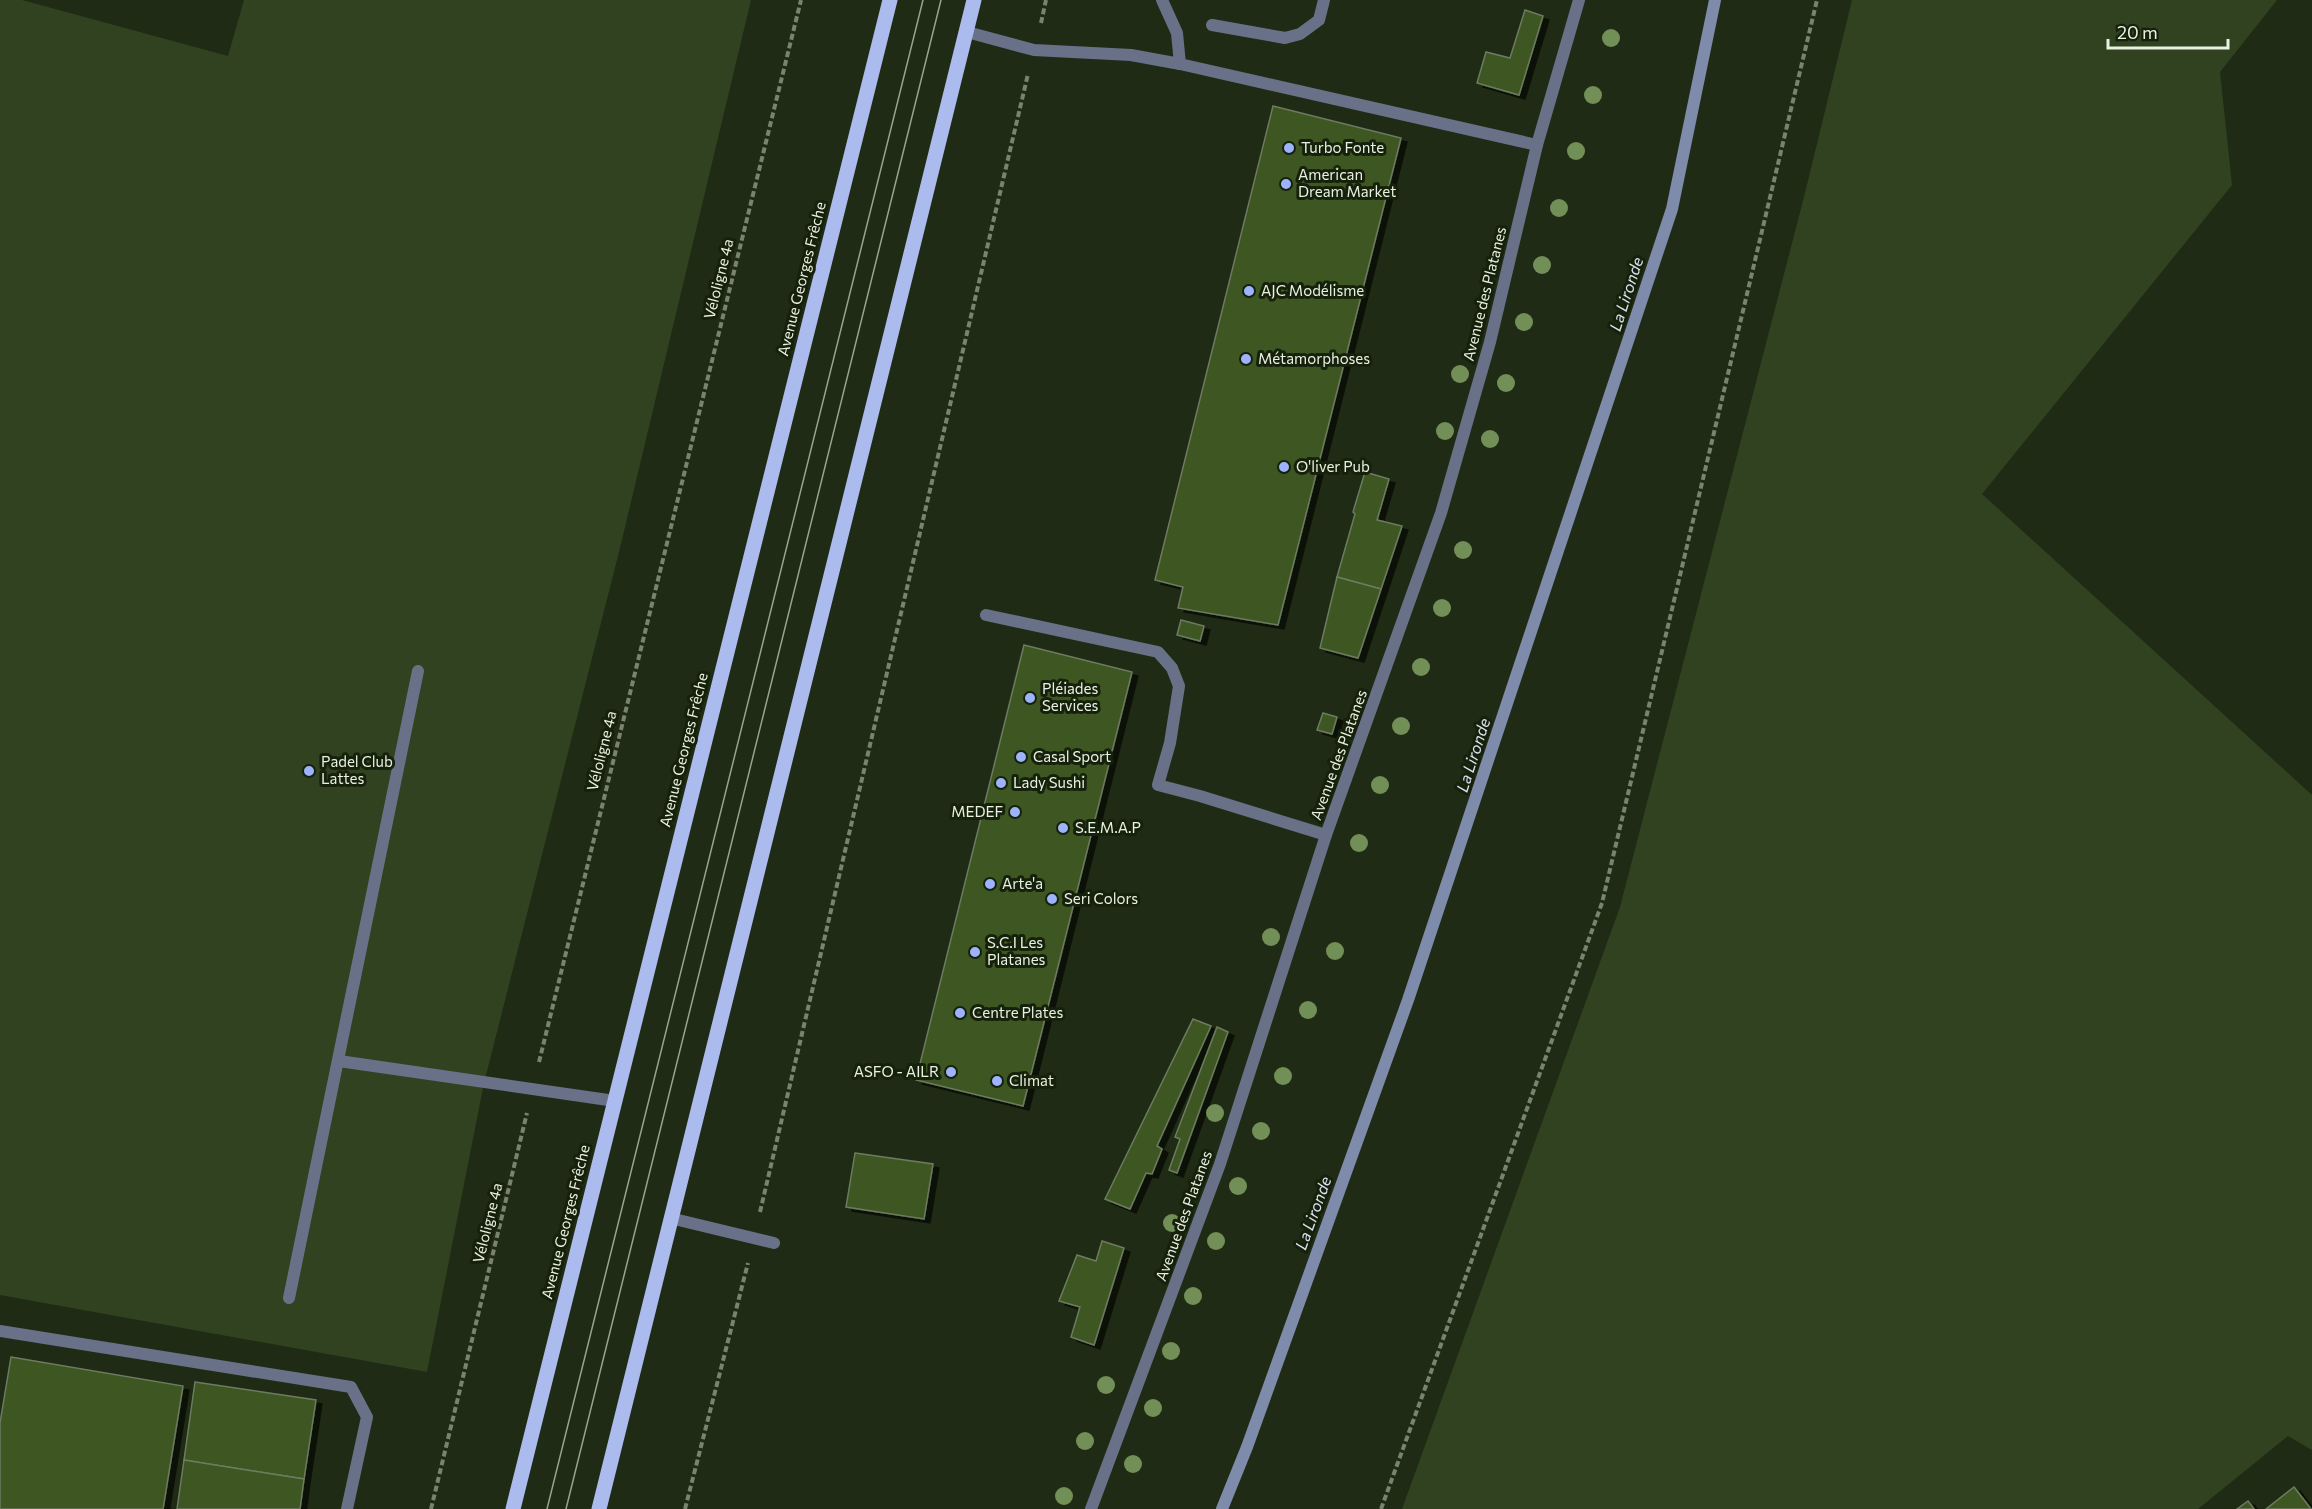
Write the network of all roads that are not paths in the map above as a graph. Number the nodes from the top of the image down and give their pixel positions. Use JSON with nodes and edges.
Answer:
{"nodes":[{"id":1,"x":890,"y":0,"type":"edge"},
{"id":2,"x":974,"y":0,"type":"edge"},
{"id":3,"x":1162,"y":0,"type":"edge"},
{"id":4,"x":1324,"y":0,"type":"edge"},
{"id":5,"x":1579,"y":0,"type":"edge"},
{"id":6,"x":1212,"y":25,"type":"dead end"},
{"id":7,"x":967,"y":32,"type":"junction"},
{"id":8,"x":1180,"y":64,"type":"junction"},
{"id":9,"x":1537,"y":145,"type":"junction"},
{"id":10,"x":986,"y":615,"type":"dead end"},
{"id":11,"x":418,"y":671,"type":"dead end"},
{"id":12,"x":1326,"y":835,"type":"junction"},
{"id":13,"x":339,"y":1061,"type":"junction"},
{"id":14,"x":615,"y":1101,"type":"junction"},
{"id":15,"x":670,"y":1218,"type":"junction"},
{"id":16,"x":774,"y":1243,"type":"dead end"},
{"id":17,"x":289,"y":1298,"type":"dead end"},
{"id":18,"x":0,"y":1330,"type":"edge"},
{"id":19,"x":347,"y":1509,"type":"edge"},
{"id":20,"x":513,"y":1509,"type":"edge"},
{"id":21,"x":599,"y":1509,"type":"edge"},
{"id":22,"x":1091,"y":1509,"type":"edge"}],
"edges":[{"from":1,"to":14,"type":"main road","name":"Avenue Georges Frêche"},
{"from":2,"to":7,"type":"main road"},
{"from":3,"to":8,"type":"street"},
{"from":4,"to":6,"type":"street"},
{"from":5,"to":9,"type":"street","name":"Avenue des Platanes"},
{"from":7,"to":8,"type":"street"},
{"from":7,"to":15,"type":"main road"},
{"from":8,"to":9,"type":"street"},
{"from":9,"to":12,"type":"street","name":"Avenue des Platanes"},
{"from":10,"to":12,"type":"street"},
{"from":11,"to":13,"type":"street"},
{"from":12,"to":22,"type":"street","name":"Avenue des Platanes"},
{"from":13,"to":14,"type":"street"},
{"from":13,"to":17,"type":"street"},
{"from":14,"to":20,"type":"main road","name":"Avenue Georges Frêche"},
{"from":15,"to":16,"type":"street"},
{"from":15,"to":21,"type":"main road"},
{"from":18,"to":19,"type":"street"}]}
